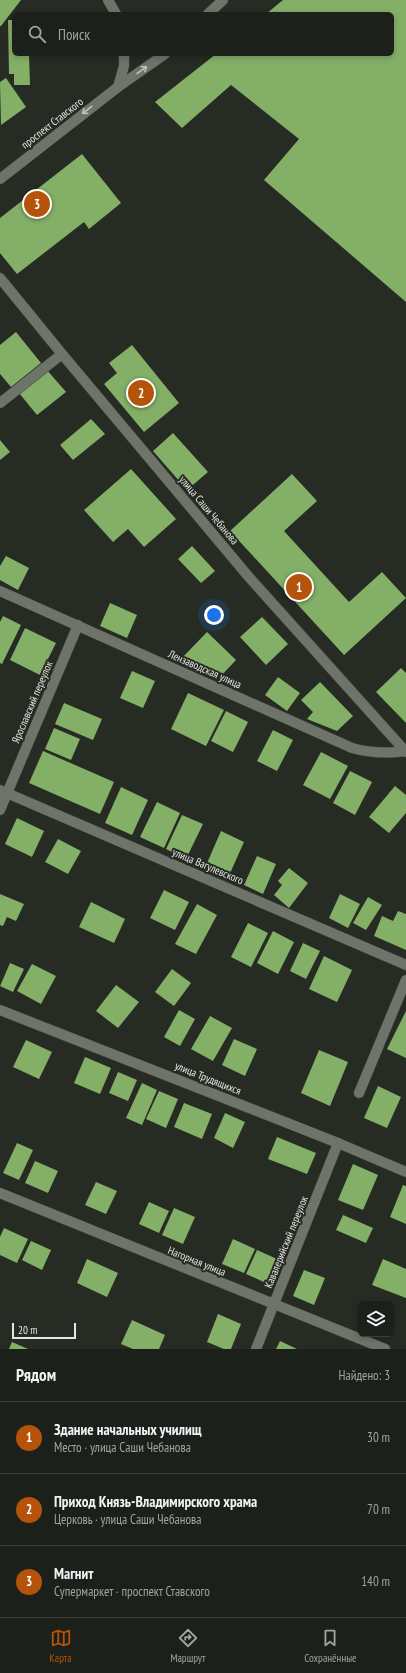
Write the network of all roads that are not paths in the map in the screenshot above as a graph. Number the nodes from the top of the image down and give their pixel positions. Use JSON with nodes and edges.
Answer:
{"nodes":[{"id":1,"x":108,"y":0,"type":"edge"},
{"id":2,"x":223,"y":0,"type":"edge"},
{"id":3,"x":115,"y":12,"type":"edge"},
{"id":4,"x":210,"y":12,"type":"edge"},
{"id":5,"x":124,"y":56,"type":"edge"},
{"id":6,"x":162,"y":56,"type":"edge"},
{"id":7,"x":118,"y":86,"type":"junction"},
{"id":8,"x":0,"y":178,"type":"edge"},
{"id":9,"x":0,"y":278,"type":"edge"},
{"id":10,"x":62,"y":354,"type":"junction"},
{"id":11,"x":0,"y":403,"type":"edge"},
{"id":12,"x":0,"y":591,"type":"edge"},
{"id":13,"x":78,"y":625,"type":"junction"},
{"id":14,"x":405,"y":752,"type":"edge"},
{"id":15,"x":4,"y":792,"type":"edge"},
{"id":16,"x":0,"y":810,"type":"edge"},
{"id":17,"x":406,"y":965,"type":"edge"},
{"id":18,"x":406,"y":980,"type":"edge"},
{"id":19,"x":0,"y":1010,"type":"edge"},
{"id":20,"x":359,"y":1093,"type":"dead end"},
{"id":21,"x":338,"y":1143,"type":"junction"},
{"id":22,"x":406,"y":1172,"type":"edge"},
{"id":23,"x":0,"y":1193,"type":"edge"},
{"id":24,"x":274,"y":1305,"type":"junction"},
{"id":25,"x":256,"y":1349,"type":"edge"},
{"id":26,"x":385,"y":1349,"type":"edge"}],
"edges":[{"from":1,"to":3,"type":"street"},
{"from":2,"to":4,"type":"street"},
{"from":5,"to":7,"type":"street"},
{"from":7,"to":6,"type":"street","name":"проспект Ставского","one_way":true},
{"from":7,"to":8,"type":"street","name":"проспект Ставского","one_way":true},
{"from":9,"to":10,"type":"street","name":"улица Саши Чебанова"},
{"from":10,"to":11,"type":"street"},
{"from":10,"to":14,"type":"street","name":"улица Саши Чебанова"},
{"from":12,"to":13,"type":"street","name":"Лензаводская улица"},
{"from":13,"to":14,"type":"street","name":"Лензаводская улица"},
{"from":13,"to":15,"type":"street","name":"Ярославский переулок"},
{"from":15,"to":16,"type":"street","name":"Ярославский переулок"},
{"from":15,"to":17,"type":"street","name":"улица Вагулевского"},
{"from":18,"to":20,"type":"street"},
{"from":19,"to":21,"type":"street","name":"улица Трудящихся"},
{"from":21,"to":22,"type":"street","name":"улица Трудящихся"},
{"from":21,"to":24,"type":"street","name":"Кавалерийский переулок"},
{"from":23,"to":24,"type":"street","name":"Нагорная улица"},
{"from":24,"to":25,"type":"street","name":"Кавалерийский переулок"},
{"from":24,"to":26,"type":"street","name":"Нагорная улица"}]}
